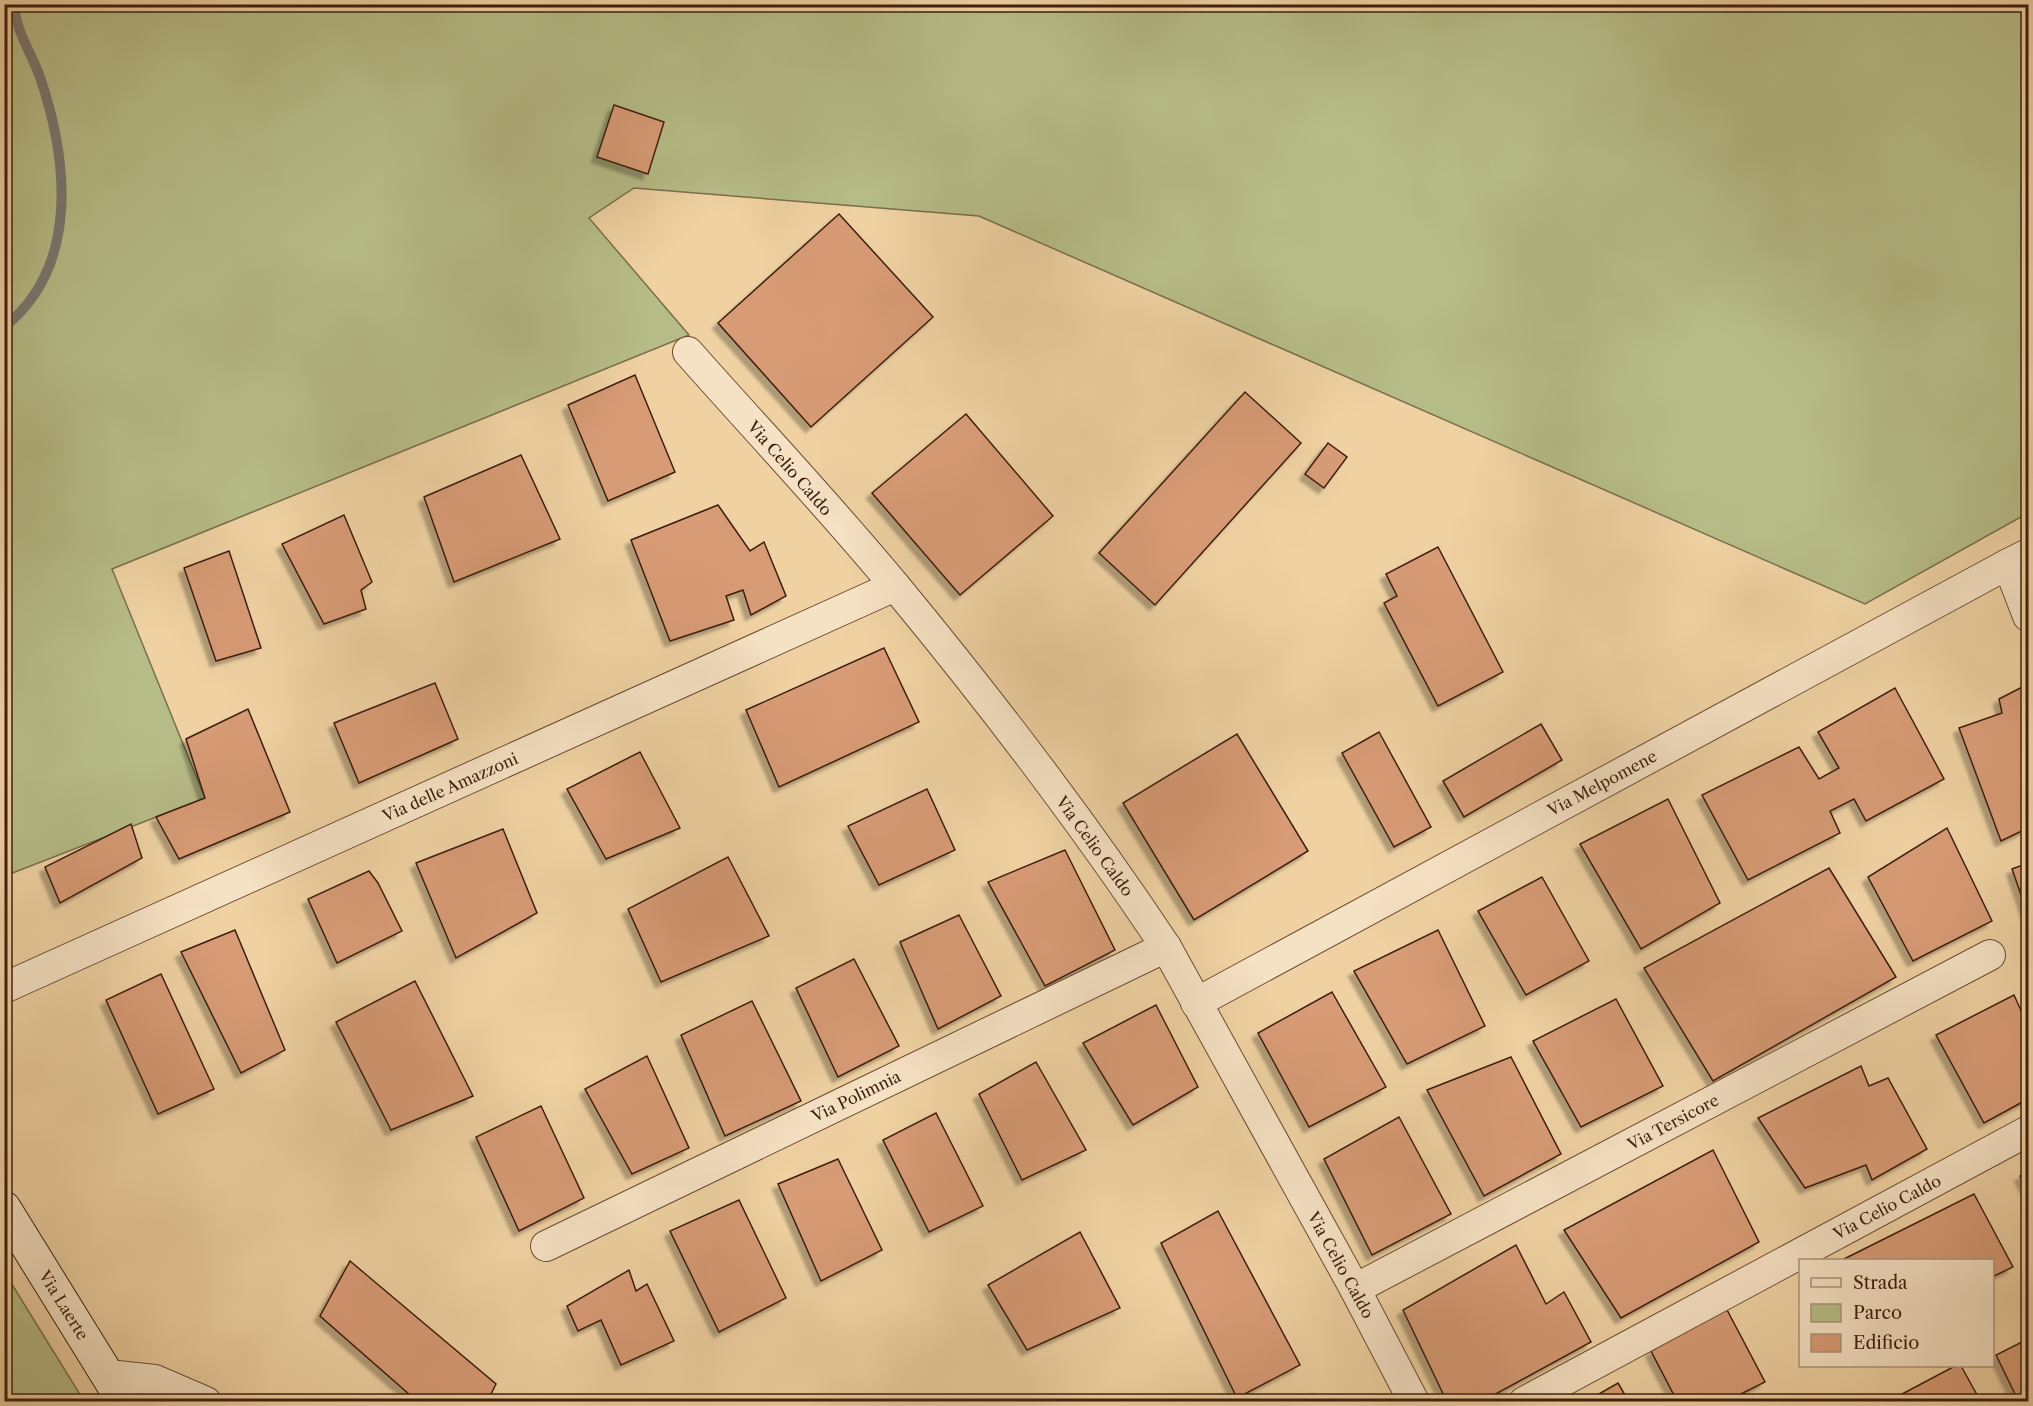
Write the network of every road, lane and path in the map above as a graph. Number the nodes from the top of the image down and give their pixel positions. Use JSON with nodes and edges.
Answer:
{"nodes":[{"id":1,"x":688,"y":352,"type":"dead end"},
{"id":2,"x":2018,"y":559,"type":"edge"},
{"id":3,"x":895,"y":586,"type":"junction"},
{"id":4,"x":2028,"y":616,"type":"edge"},
{"id":5,"x":1166,"y":947,"type":"junction"},
{"id":6,"x":1990,"y":955,"type":"dead end"},
{"id":7,"x":4,"y":988,"type":"edge"},
{"id":8,"x":1197,"y":1003,"type":"junction"},
{"id":9,"x":2028,"y":1131,"type":"edge"},
{"id":10,"x":4,"y":1208,"type":"edge"},
{"id":11,"x":546,"y":1246,"type":"dead end"},
{"id":12,"x":1355,"y":1289,"type":"junction"},
{"id":13,"x":116,"y":1388,"type":"edge"},
{"id":14,"x":206,"y":1401,"type":"edge"},
{"id":15,"x":1414,"y":1401,"type":"edge"},
{"id":16,"x":1524,"y":1401,"type":"edge"}],
"edges":[{"from":1,"to":3,"type":"street","name":"Via Celio Caldo"},
{"from":2,"to":4,"type":"street"},
{"from":2,"to":8,"type":"street","name":"Via Melpomene"},
{"from":3,"to":5,"type":"street","name":"Via Celio Caldo"},
{"from":3,"to":7,"type":"street","name":"Via delle Amazzoni"},
{"from":5,"to":8,"type":"street","name":"Via Celio Caldo"},
{"from":5,"to":11,"type":"street","name":"Via Polimnia"},
{"from":6,"to":12,"type":"street","name":"Via Tersicore"},
{"from":8,"to":12,"type":"street","name":"Via Celio Caldo"},
{"from":9,"to":16,"type":"street","name":"Via Celio Caldo"},
{"from":10,"to":13,"type":"street","name":"Via Laerte"},
{"from":12,"to":15,"type":"street","name":"Via Celio Caldo"},
{"from":13,"to":14,"type":"street"}]}
